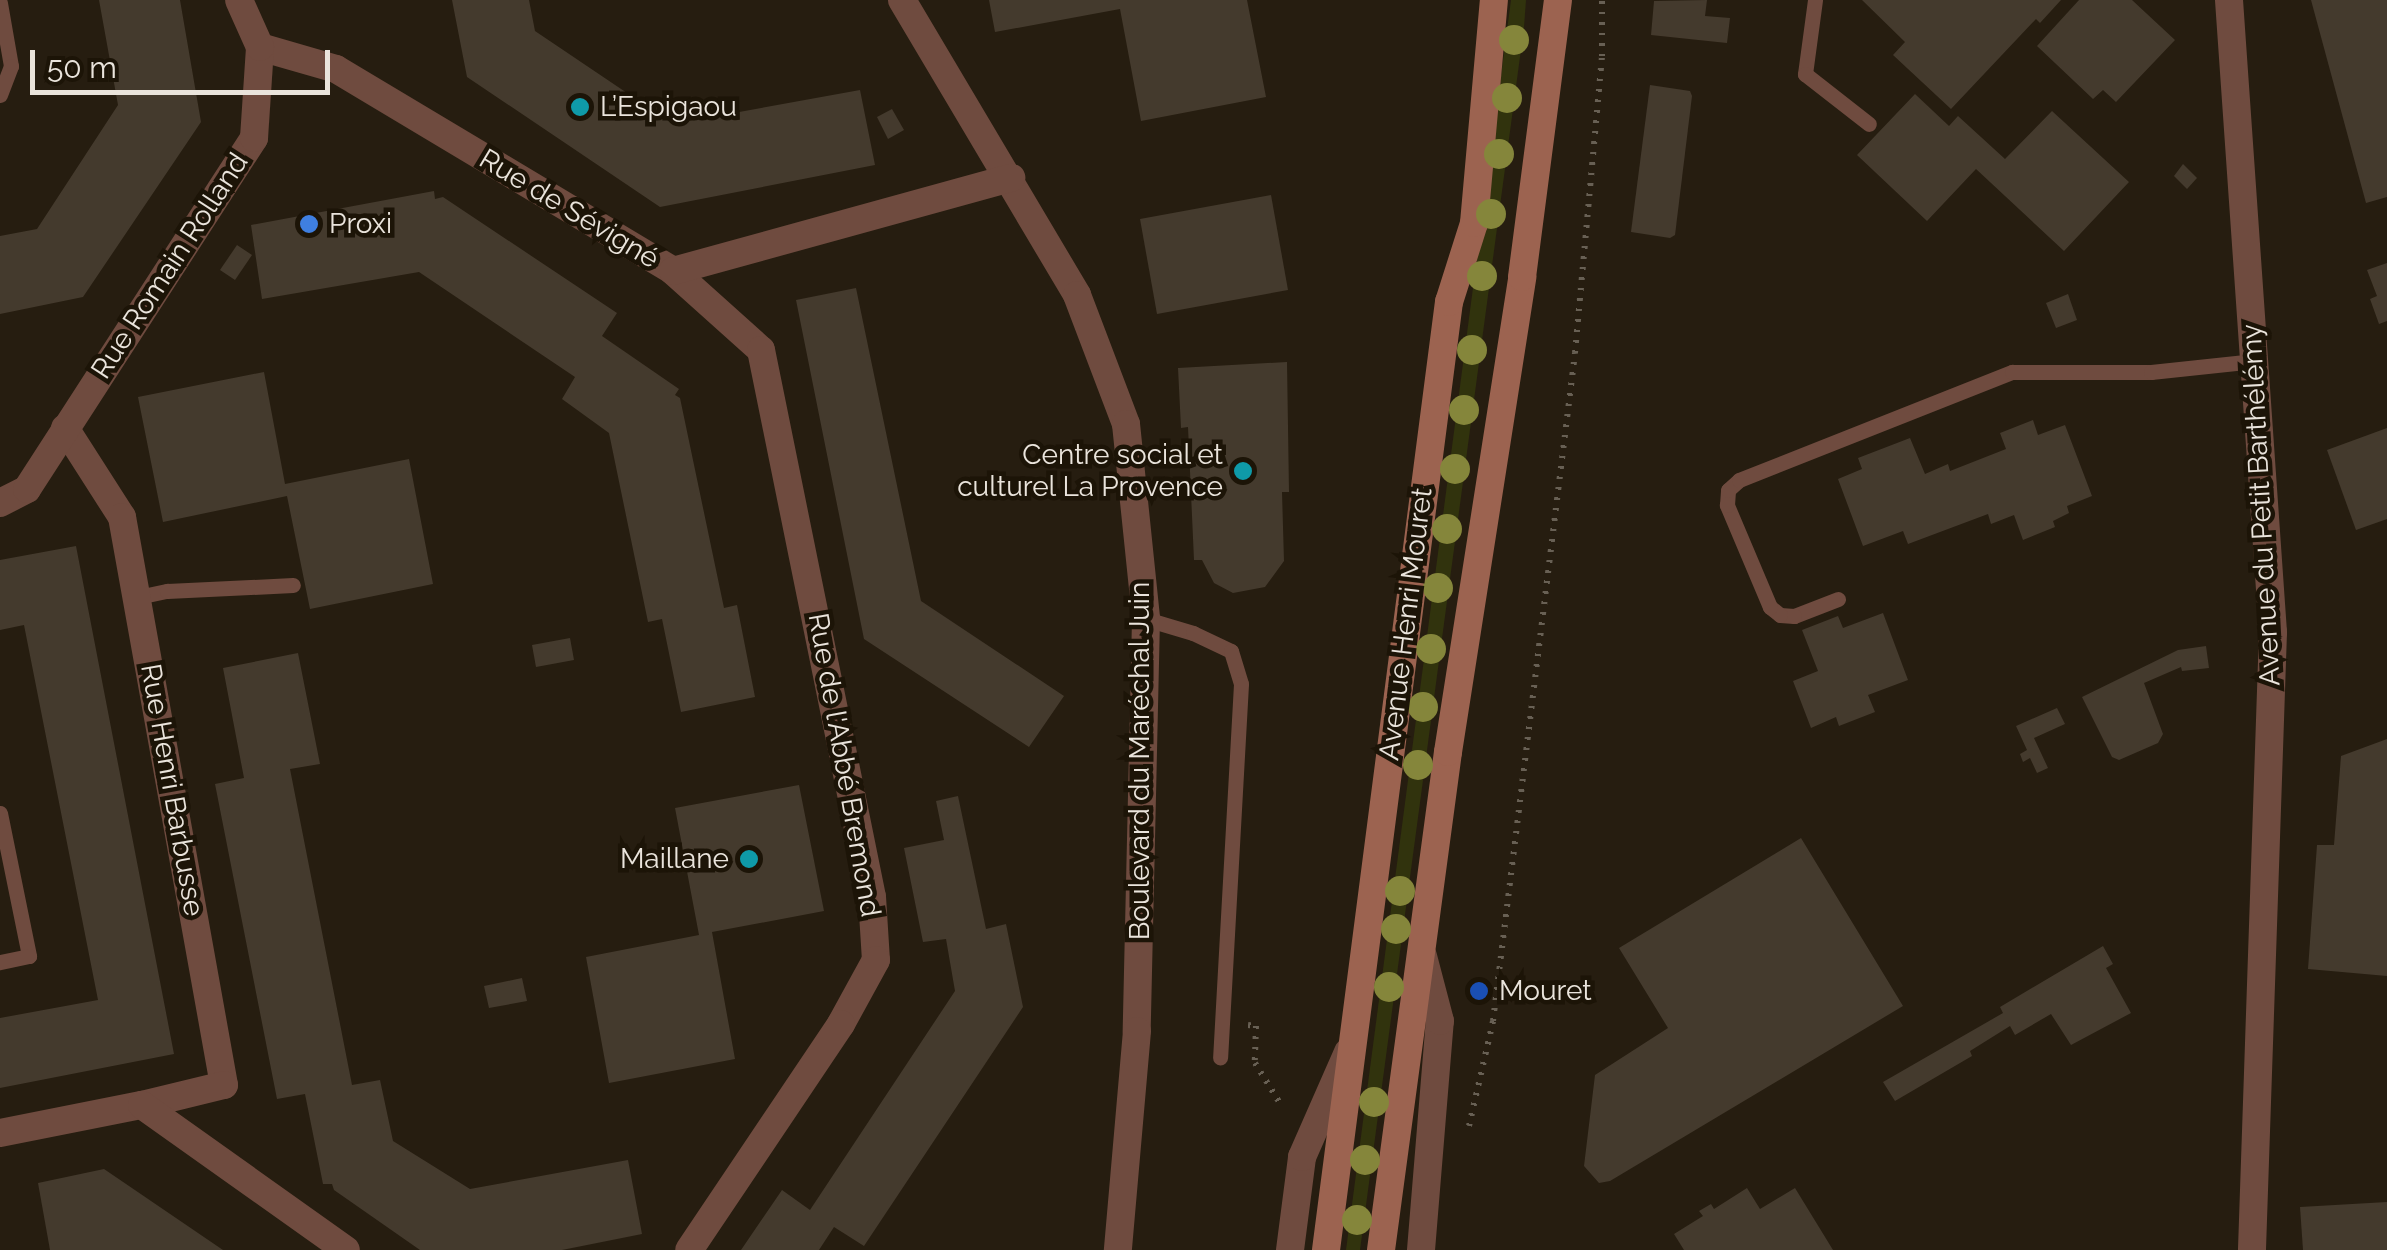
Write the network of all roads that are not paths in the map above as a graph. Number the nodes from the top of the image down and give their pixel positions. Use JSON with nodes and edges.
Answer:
{"nodes":[{"id":1,"x":239,"y":0,"type":"edge"},
{"id":2,"x":902,"y":0,"type":"edge"},
{"id":3,"x":1494,"y":0,"type":"edge"},
{"id":4,"x":1558,"y":0,"type":"edge"},
{"id":5,"x":1815,"y":0,"type":"edge"},
{"id":6,"x":2229,"y":0,"type":"edge"},
{"id":7,"x":0,"y":2,"type":"edge"},
{"id":8,"x":260,"y":47,"type":"junction"},
{"id":9,"x":0,"y":94,"type":"edge"},
{"id":10,"x":1869,"y":124,"type":"dead end"},
{"id":11,"x":1012,"y":178,"type":"junction"},
{"id":12,"x":672,"y":271,"type":"junction"},
{"id":13,"x":2254,"y":361,"type":"junction"},
{"id":14,"x":65,"y":428,"type":"junction"},
{"id":15,"x":0,"y":503,"type":"edge"},
{"id":16,"x":293,"y":585,"type":"dead end"},
{"id":17,"x":138,"y":597,"type":"junction"},
{"id":18,"x":1838,"y":599,"type":"dead end"},
{"id":19,"x":1146,"y":619,"type":"junction"},
{"id":20,"x":0,"y":813,"type":"edge"},
{"id":21,"x":1423,"y":956,"type":"junction"},
{"id":22,"x":0,"y":962,"type":"edge"},
{"id":23,"x":1354,"y":1037,"type":"junction"},
{"id":24,"x":1220,"y":1057,"type":"dead end"},
{"id":25,"x":142,"y":1105,"type":"junction"},
{"id":26,"x":0,"y":1133,"type":"edge"},
{"id":27,"x":346,"y":1250,"type":"edge"},
{"id":28,"x":690,"y":1250,"type":"edge"},
{"id":29,"x":1118,"y":1250,"type":"edge"},
{"id":30,"x":1290,"y":1250,"type":"edge"},
{"id":31,"x":1326,"y":1250,"type":"edge"},
{"id":32,"x":1381,"y":1250,"type":"edge"},
{"id":33,"x":1421,"y":1250,"type":"edge"},
{"id":34,"x":2252,"y":1250,"type":"edge"}],
"edges":[{"from":1,"to":8,"type":"street","name":"Rue Romain Rolland"},
{"from":2,"to":11,"type":"street","name":"Boulevard du Maréchal Juin"},
{"from":3,"to":23,"type":"main road","name":"Avenue Henri Mouret"},
{"from":4,"to":21,"type":"main road","name":"Avenue Henri Mouret"},
{"from":5,"to":10,"type":"lane"},
{"from":6,"to":13,"type":"street","name":"Avenue du Petit Barthélémy"},
{"from":7,"to":9,"type":"lane"},
{"from":8,"to":12,"type":"street","name":"Rue de Sévigné"},
{"from":8,"to":14,"type":"street","name":"Rue Romain Rolland"},
{"from":11,"to":12,"type":"street","name":"Rue de Sévigné"},
{"from":11,"to":19,"type":"street","name":"Boulevard du Maréchal Juin"},
{"from":12,"to":28,"type":"street","name":"Rue de l'Abbé Bremond"},
{"from":13,"to":18,"type":"lane"},
{"from":13,"to":34,"type":"street","name":"Avenue du Petit Barthélémy"},
{"from":14,"to":15,"type":"street","name":"Rue Romain Rolland"},
{"from":14,"to":17,"type":"street","name":"Rue Henri Barbusse"},
{"from":16,"to":17,"type":"lane"},
{"from":17,"to":25,"type":"street","name":"Rue Henri Barbusse"},
{"from":19,"to":24,"type":"lane"},
{"from":19,"to":29,"type":"street","name":"Boulevard du Maréchal Juin"},
{"from":20,"to":22,"type":"lane"},
{"from":21,"to":32,"type":"main road","name":"Avenue Henri Mouret"},
{"from":21,"to":33,"type":"street","name":"Avenue Henri Mouret"},
{"from":23,"to":30,"type":"street"},
{"from":23,"to":31,"type":"main road","name":"Avenue Henri Mouret"},
{"from":25,"to":26,"type":"street"},
{"from":25,"to":27,"type":"street"}]}
